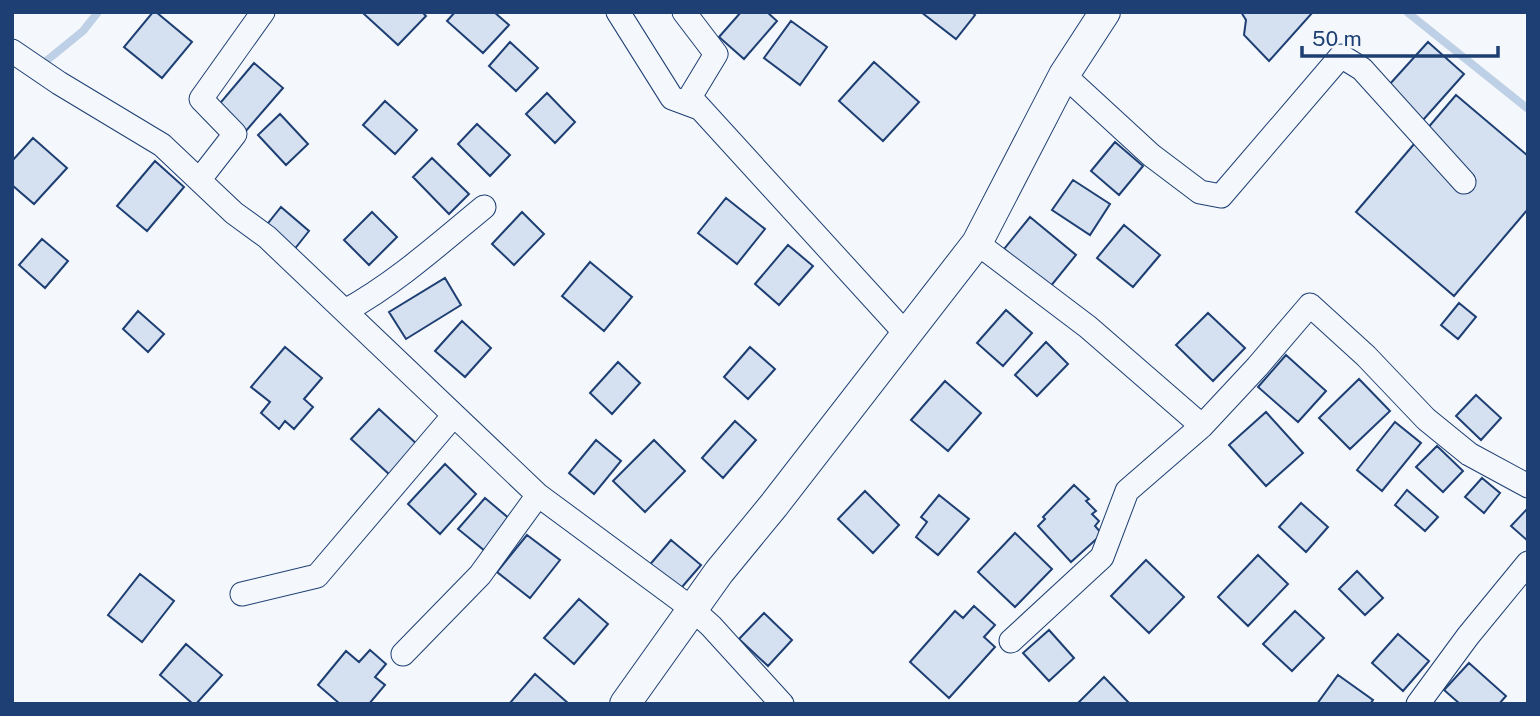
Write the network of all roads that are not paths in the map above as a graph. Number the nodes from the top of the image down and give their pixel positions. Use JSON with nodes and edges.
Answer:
{"nodes":[{"id":1,"x":263,"y":12,"type":"edge"},
{"id":2,"x":618,"y":12,"type":"edge"},
{"id":3,"x":684,"y":12,"type":"edge"},
{"id":4,"x":1105,"y":12,"type":"edge"},
{"id":5,"x":12,"y":51,"type":"edge"},
{"id":6,"x":1064,"y":75,"type":"junction"},
{"id":7,"x":699,"y":108,"type":"junction"},
{"id":8,"x":200,"y":179,"type":"junction"},
{"id":9,"x":1464,"y":182,"type":"dead end"},
{"id":10,"x":484,"y":207,"type":"dead end"},
{"id":11,"x":977,"y":243,"type":"junction"},
{"id":12,"x":345,"y":311,"type":"junction"},
{"id":13,"x":907,"y":335,"type":"junction"},
{"id":14,"x":454,"y":415,"type":"junction"},
{"id":15,"x":1202,"y":426,"type":"junction"},
{"id":16,"x":1528,"y":486,"type":"edge"},
{"id":17,"x":538,"y":495,"type":"junction"},
{"id":18,"x":1528,"y":564,"type":"edge"},
{"id":19,"x":242,"y":594,"type":"dead end"},
{"id":20,"x":691,"y":608,"type":"junction"},
{"id":21,"x":1011,"y":642,"type":"dead end"},
{"id":22,"x":403,"y":654,"type":"dead end"},
{"id":23,"x":625,"y":704,"type":"edge"},
{"id":24,"x":782,"y":704,"type":"edge"},
{"id":25,"x":1418,"y":704,"type":"edge"}],
"edges":[{"from":1,"to":8,"type":"street"},
{"from":2,"to":7,"type":"street"},
{"from":3,"to":7,"type":"street"},
{"from":4,"to":6,"type":"street"},
{"from":5,"to":8,"type":"street"},
{"from":6,"to":9,"type":"street"},
{"from":6,"to":11,"type":"street"},
{"from":7,"to":13,"type":"street"},
{"from":8,"to":12,"type":"street"},
{"from":10,"to":12,"type":"street"},
{"from":11,"to":13,"type":"street"},
{"from":11,"to":15,"type":"street"},
{"from":12,"to":14,"type":"street"},
{"from":13,"to":20,"type":"street"},
{"from":14,"to":17,"type":"street"},
{"from":14,"to":19,"type":"street"},
{"from":15,"to":16,"type":"street"},
{"from":15,"to":21,"type":"street"},
{"from":17,"to":20,"type":"street"},
{"from":17,"to":22,"type":"street"},
{"from":18,"to":25,"type":"street"},
{"from":20,"to":23,"type":"street"},
{"from":20,"to":24,"type":"street"}]}
